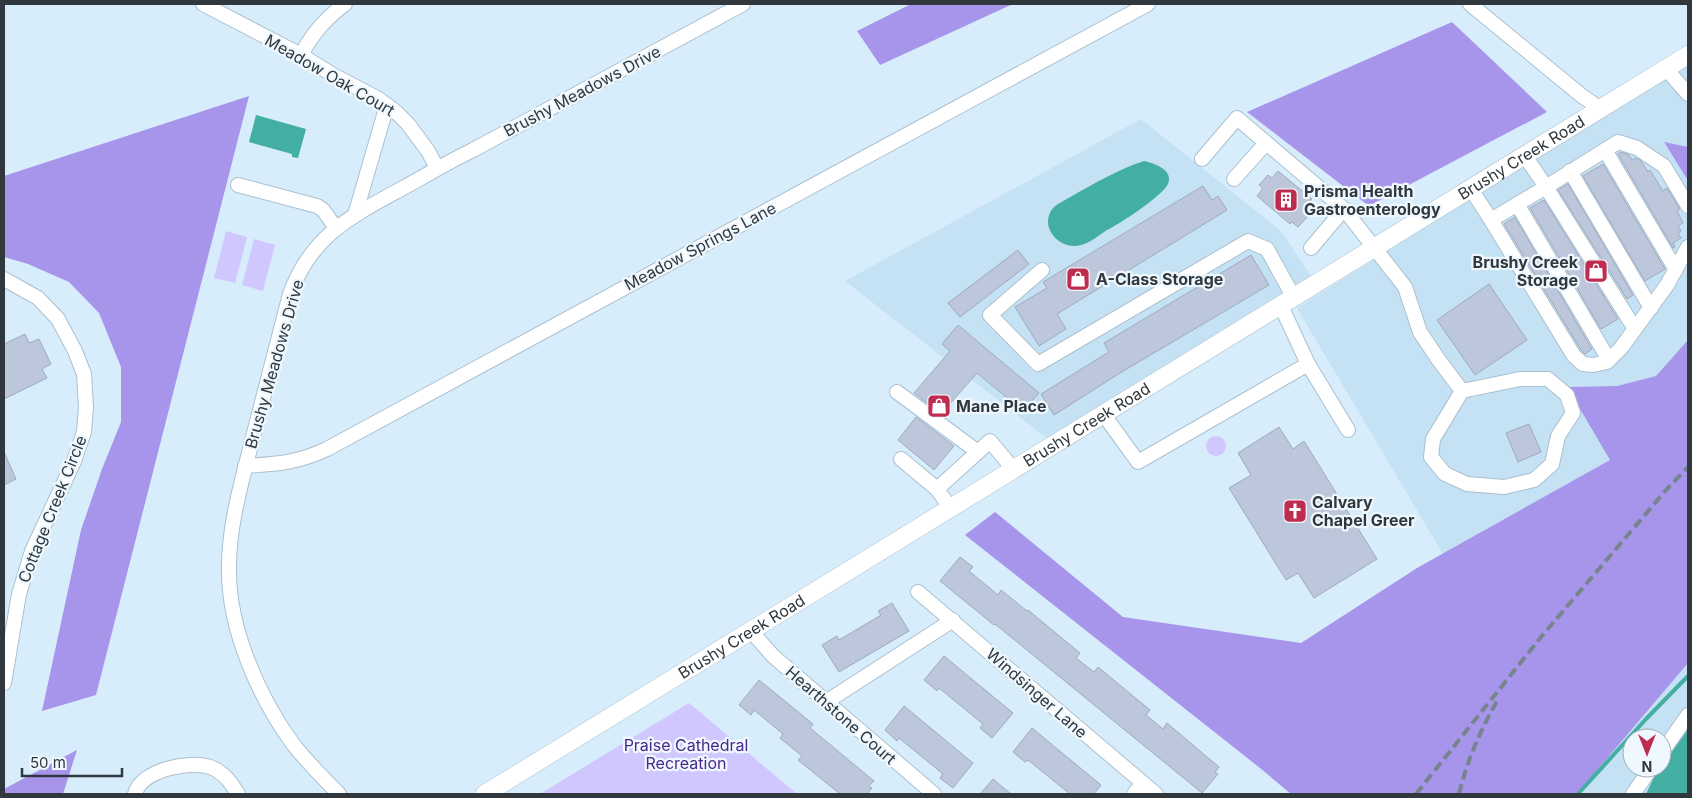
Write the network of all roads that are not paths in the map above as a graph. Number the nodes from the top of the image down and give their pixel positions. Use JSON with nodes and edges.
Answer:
{"nodes":[{"id":1,"x":203,"y":4,"type":"edge"},
{"id":2,"x":345,"y":4,"type":"edge"},
{"id":3,"x":743,"y":4,"type":"edge"},
{"id":4,"x":1148,"y":4,"type":"edge"},
{"id":5,"x":1470,"y":4,"type":"edge"},
{"id":6,"x":300,"y":55,"type":"junction"},
{"id":7,"x":1688,"y":55,"type":"edge"},
{"id":8,"x":1666,"y":69,"type":"junction"},
{"id":9,"x":1688,"y":94,"type":"edge"},
{"id":10,"x":386,"y":105,"type":"junction"},
{"id":11,"x":1600,"y":109,"type":"junction"},
{"id":12,"x":1266,"y":143,"type":"junction"},
{"id":13,"x":1604,"y":150,"type":"junction"},
{"id":14,"x":1525,"y":156,"type":"junction"},
{"id":15,"x":1202,"y":159,"type":"dead end"},
{"id":16,"x":437,"y":168,"type":"junction"},
{"id":17,"x":1570,"y":172,"type":"junction"},
{"id":18,"x":1234,"y":179,"type":"dead end"},
{"id":19,"x":238,"y":185,"type":"dead end"},
{"id":20,"x":1546,"y":187,"type":"junction"},
{"id":21,"x":1471,"y":189,"type":"junction"},
{"id":22,"x":1517,"y":204,"type":"junction"},
{"id":23,"x":1688,"y":206,"type":"edge"},
{"id":24,"x":1344,"y":209,"type":"junction"},
{"id":25,"x":355,"y":215,"type":"junction"},
{"id":26,"x":1491,"y":220,"type":"junction"},
{"id":27,"x":336,"y":228,"type":"junction"},
{"id":28,"x":1688,"y":246,"type":"edge"},
{"id":29,"x":1311,"y":248,"type":"dead end"},
{"id":30,"x":1374,"y":248,"type":"junction"},
{"id":31,"x":1042,"y":270,"type":"dead end"},
{"id":32,"x":1676,"y":270,"type":"junction"},
{"id":33,"x":4,"y":279,"type":"edge"},
{"id":34,"x":1288,"y":302,"type":"junction"},
{"id":35,"x":1651,"y":308,"type":"junction"},
{"id":36,"x":1635,"y":329,"type":"junction"},
{"id":37,"x":1609,"y":360,"type":"junction"},
{"id":38,"x":1308,"y":364,"type":"junction"},
{"id":39,"x":1462,"y":391,"type":"junction"},
{"id":40,"x":897,"y":392,"type":"dead end"},
{"id":41,"x":1104,"y":415,"type":"junction"},
{"id":42,"x":1348,"y":430,"type":"dead end"},
{"id":43,"x":978,"y":452,"type":"junction"},
{"id":44,"x":901,"y":460,"type":"dead end"},
{"id":45,"x":245,"y":466,"type":"junction"},
{"id":46,"x":1014,"y":470,"type":"junction"},
{"id":47,"x":937,"y":489,"type":"junction"},
{"id":48,"x":951,"y":509,"type":"junction"},
{"id":49,"x":918,"y":592,"type":"dead end"},
{"id":50,"x":953,"y":620,"type":"junction"},
{"id":51,"x":751,"y":631,"type":"junction"},
{"id":52,"x":4,"y":683,"type":"edge"},
{"id":53,"x":826,"y":702,"type":"junction"},
{"id":54,"x":1688,"y":715,"type":"edge"},
{"id":55,"x":1672,"y":738,"type":"edge"},
{"id":56,"x":1644,"y":778,"type":"edge"},
{"id":57,"x":1144,"y":783,"type":"junction"},
{"id":58,"x":135,"y":794,"type":"edge"},
{"id":59,"x":238,"y":794,"type":"edge"},
{"id":60,"x":339,"y":794,"type":"edge"},
{"id":61,"x":486,"y":794,"type":"edge"},
{"id":62,"x":934,"y":794,"type":"edge"},
{"id":63,"x":1134,"y":794,"type":"edge"},
{"id":64,"x":1156,"y":794,"type":"edge"},
{"id":65,"x":1633,"y":794,"type":"edge"}],
"edges":[{"from":1,"to":6,"type":"street","name":"Meadow Oak Court"},
{"from":2,"to":6,"type":"street"},
{"from":3,"to":16,"type":"street","name":"Brushy Meadows Drive"},
{"from":4,"to":45,"type":"street","name":"Meadow Springs Lane"},
{"from":5,"to":11,"type":"street"},
{"from":6,"to":10,"type":"street","name":"Meadow Oak Court"},
{"from":7,"to":8,"type":"main road","name":"Brushy Creek Road"},
{"from":8,"to":9,"type":"street"},
{"from":8,"to":11,"type":"main road","name":"Brushy Creek Road"},
{"from":10,"to":16,"type":"street","name":"Meadow Oak Court"},
{"from":10,"to":25,"type":"street"},
{"from":11,"to":14,"type":"main road","name":"Brushy Creek Road"},
{"from":12,"to":15,"type":"street"},
{"from":12,"to":18,"type":"street"},
{"from":12,"to":24,"type":"street"},
{"from":13,"to":17,"type":"street"},
{"from":13,"to":23,"type":"street"},
{"from":13,"to":32,"type":"street"},
{"from":14,"to":20,"type":"street"},
{"from":14,"to":21,"type":"main road","name":"Brushy Creek Road"},
{"from":16,"to":25,"type":"street","name":"Brushy Meadows Drive"},
{"from":17,"to":20,"type":"street"},
{"from":17,"to":35,"type":"street"},
{"from":19,"to":27,"type":"street"},
{"from":20,"to":22,"type":"street"},
{"from":20,"to":36,"type":"street"},
{"from":21,"to":26,"type":"street"},
{"from":21,"to":30,"type":"main road","name":"Brushy Creek Road"},
{"from":22,"to":26,"type":"street"},
{"from":22,"to":37,"type":"street"},
{"from":24,"to":29,"type":"street"},
{"from":24,"to":30,"type":"street"},
{"from":25,"to":27,"type":"street","name":"Brushy Meadows Drive"},
{"from":26,"to":37,"type":"street"},
{"from":27,"to":45,"type":"street","name":"Brushy Meadows Drive"},
{"from":28,"to":32,"type":"street"},
{"from":30,"to":34,"type":"main road","name":"Brushy Creek Road"},
{"from":30,"to":39,"type":"street"},
{"from":31,"to":34,"type":"street"},
{"from":32,"to":35,"type":"street"},
{"from":33,"to":52,"type":"street","name":"Cottage Creek Circle"},
{"from":34,"to":38,"type":"street"},
{"from":34,"to":41,"type":"main road","name":"Brushy Creek Road"},
{"from":35,"to":36,"type":"street"},
{"from":36,"to":37,"type":"street"},
{"from":38,"to":41,"type":"street"},
{"from":38,"to":42,"type":"street"},
{"from":39,"to":39,"type":"street"},
{"from":40,"to":43,"type":"street"},
{"from":41,"to":46,"type":"main road","name":"Brushy Creek Road"},
{"from":43,"to":46,"type":"street"},
{"from":43,"to":47,"type":"street"},
{"from":44,"to":47,"type":"street"},
{"from":45,"to":60,"type":"street","name":"Brushy Meadows Drive"},
{"from":46,"to":48,"type":"main road","name":"Brushy Creek Road"},
{"from":47,"to":48,"type":"street"},
{"from":48,"to":51,"type":"main road","name":"Brushy Creek Road"},
{"from":49,"to":50,"type":"street","name":"Windsinger Lane"},
{"from":50,"to":53,"type":"street"},
{"from":50,"to":57,"type":"street","name":"Windsinger Lane"},
{"from":51,"to":53,"type":"street","name":"Hearthstone Court"},
{"from":51,"to":61,"type":"main road","name":"Brushy Creek Road"},
{"from":53,"to":62,"type":"street","name":"Hearthstone Court"},
{"from":54,"to":55,"type":"street"},
{"from":56,"to":65,"type":"street"},
{"from":57,"to":63,"type":"street"},
{"from":57,"to":64,"type":"street","name":"Windsinger Lane"},
{"from":58,"to":59,"type":"street"}]}
